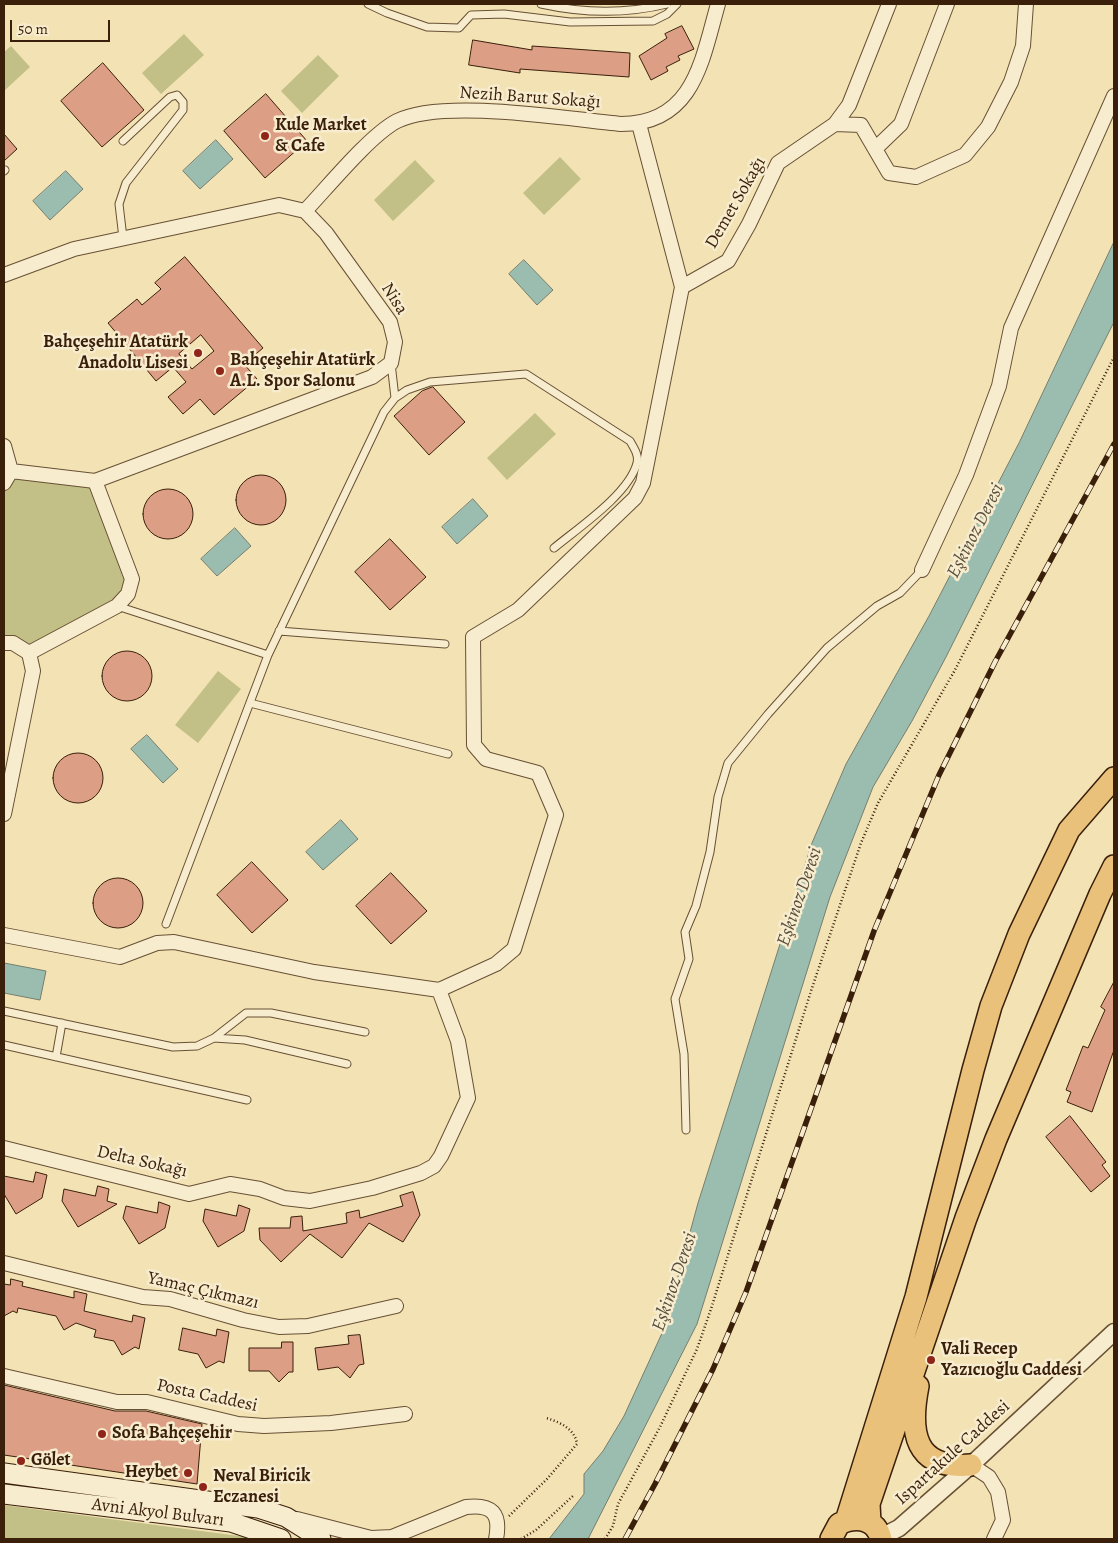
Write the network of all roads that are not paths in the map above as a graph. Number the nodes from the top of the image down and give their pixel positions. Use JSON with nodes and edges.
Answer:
{"nodes":[{"id":1,"x":368,"y":4,"type":"edge"},
{"id":2,"x":541,"y":4,"type":"edge"},
{"id":3,"x":667,"y":4,"type":"edge"},
{"id":4,"x":677,"y":4,"type":"edge"},
{"id":5,"x":718,"y":4,"type":"edge"},
{"id":6,"x":888,"y":4,"type":"edge"},
{"id":7,"x":947,"y":4,"type":"edge"},
{"id":8,"x":1026,"y":4,"type":"edge"},
{"id":9,"x":1114,"y":96,"type":"edge"},
{"id":10,"x":639,"y":124,"type":"junction"},
{"id":11,"x":835,"y":124,"type":"junction"},
{"id":12,"x":124,"y":141,"type":"dead end"},
{"id":13,"x":875,"y":149,"type":"junction"},
{"id":14,"x":305,"y":212,"type":"junction"},
{"id":15,"x":123,"y":238,"type":"junction"},
{"id":16,"x":4,"y":275,"type":"edge"},
{"id":17,"x":682,"y":286,"type":"junction"},
{"id":18,"x":391,"y":363,"type":"junction"},
{"id":19,"x":394,"y":398,"type":"junction"},
{"id":20,"x":4,"y":446,"type":"edge"},
{"id":21,"x":7,"y":477,"type":"edge"},
{"id":22,"x":95,"y":481,"type":"junction"},
{"id":23,"x":554,"y":548,"type":"dead end"},
{"id":24,"x":922,"y":570,"type":"joint"},
{"id":25,"x":117,"y":606,"type":"junction"},
{"id":26,"x":279,"y":631,"type":"junction"},
{"id":27,"x":4,"y":643,"type":"edge"},
{"id":28,"x":445,"y":644,"type":"dead end"},
{"id":29,"x":29,"y":653,"type":"junction"},
{"id":30,"x":268,"y":655,"type":"junction"},
{"id":31,"x":250,"y":703,"type":"junction"},
{"id":32,"x":448,"y":754,"type":"dead end"},
{"id":33,"x":1114,"y":778,"type":"edge"},
{"id":34,"x":4,"y":814,"type":"edge"},
{"id":35,"x":1114,"y":866,"type":"edge"},
{"id":36,"x":166,"y":924,"type":"dead end"},
{"id":37,"x":4,"y":935,"type":"edge"},
{"id":38,"x":439,"y":990,"type":"junction"},
{"id":39,"x":4,"y":1011,"type":"edge"},
{"id":40,"x":62,"y":1023,"type":"junction"},
{"id":41,"x":365,"y":1032,"type":"dead end"},
{"id":42,"x":214,"y":1038,"type":"junction"},
{"id":43,"x":4,"y":1045,"type":"edge"},
{"id":44,"x":56,"y":1056,"type":"junction"},
{"id":45,"x":347,"y":1064,"type":"dead end"},
{"id":46,"x":247,"y":1100,"type":"dead end"},
{"id":47,"x":686,"y":1130,"type":"dead end"},
{"id":48,"x":4,"y":1148,"type":"edge"},
{"id":49,"x":4,"y":1262,"type":"edge"},
{"id":50,"x":396,"y":1306,"type":"dead end"},
{"id":51,"x":1114,"y":1332,"type":"edge"},
{"id":52,"x":921,"y":1355,"type":"junction"},
{"id":53,"x":4,"y":1376,"type":"edge"},
{"id":54,"x":405,"y":1414,"type":"dead end"},
{"id":55,"x":971,"y":1466,"type":"junction"},
{"id":56,"x":4,"y":1473,"type":"edge"},
{"id":57,"x":4,"y":1494,"type":"edge"},
{"id":58,"x":286,"y":1517,"type":"junction"},
{"id":59,"x":846,"y":1521,"type":"junction"},
{"id":60,"x":498,"y":1532,"type":"edge"},
{"id":61,"x":877,"y":1533,"type":"edge"},
{"id":62,"x":281,"y":1539,"type":"edge"},
{"id":63,"x":321,"y":1539,"type":"edge"},
{"id":64,"x":831,"y":1539,"type":"edge"},
{"id":65,"x":994,"y":1539,"type":"edge"}],
"edges":[{"from":1,"to":4,"type":"lane"},
{"from":2,"to":3,"type":"lane"},
{"from":5,"to":10,"type":"street"},
{"from":6,"to":11,"type":"street","name":"Demet Sokağı"},
{"from":7,"to":13,"type":"street"},
{"from":8,"to":13,"type":"street"},
{"from":9,"to":24,"type":"street"},
{"from":10,"to":14,"type":"street","name":"Nezih Barut Sokağı"},
{"from":10,"to":17,"type":"street"},
{"from":11,"to":13,"type":"street"},
{"from":11,"to":17,"type":"street","name":"Demet Sokağı"},
{"from":12,"to":15,"type":"lane"},
{"from":14,"to":15,"type":"street","name":"Nisa"},
{"from":14,"to":18,"type":"street","name":"Nisa"},
{"from":15,"to":16,"type":"street","name":"Nisa"},
{"from":17,"to":38,"type":"street"},
{"from":18,"to":19,"type":"lane"},
{"from":18,"to":22,"type":"street"},
{"from":19,"to":23,"type":"lane"},
{"from":19,"to":26,"type":"lane"},
{"from":20,"to":21,"type":"street"},
{"from":21,"to":22,"type":"street"},
{"from":22,"to":25,"type":"street"},
{"from":24,"to":47,"type":"lane"},
{"from":25,"to":29,"type":"street"},
{"from":25,"to":30,"type":"lane"},
{"from":26,"to":28,"type":"lane"},
{"from":26,"to":30,"type":"lane"},
{"from":27,"to":29,"type":"street"},
{"from":29,"to":34,"type":"street"},
{"from":30,"to":31,"type":"lane"},
{"from":31,"to":32,"type":"lane"},
{"from":31,"to":36,"type":"lane"},
{"from":33,"to":59,"type":"main road"},
{"from":35,"to":52,"type":"main road"},
{"from":37,"to":38,"type":"street"},
{"from":38,"to":48,"type":"street","name":"Delta Sokağı"},
{"from":39,"to":40,"type":"lane"},
{"from":40,"to":42,"type":"lane"},
{"from":40,"to":44,"type":"lane"},
{"from":41,"to":42,"type":"lane"},
{"from":42,"to":45,"type":"lane"},
{"from":43,"to":44,"type":"lane"},
{"from":44,"to":46,"type":"lane"},
{"from":49,"to":50,"type":"street","name":"Yamaç Çıkmazı"},
{"from":51,"to":55,"type":"street","name":"Ispartakule Caddesi"},
{"from":52,"to":55,"type":"main road"},
{"from":52,"to":61,"type":"main road"},
{"from":53,"to":54,"type":"street","name":"Posta Caddesi"},
{"from":55,"to":61,"type":"street","name":"Ispartakule Caddesi"},
{"from":55,"to":65,"type":"street"},
{"from":56,"to":58,"type":"main road","name":"Avni Akyol Bulvarı"},
{"from":57,"to":62,"type":"main road","name":"Avni Akyol Bulvarı"},
{"from":58,"to":60,"type":"street"},
{"from":58,"to":63,"type":"main road","name":"Avni Akyol Bulvarı"},
{"from":59,"to":61,"type":"main road"},
{"from":59,"to":64,"type":"main road"}]}
